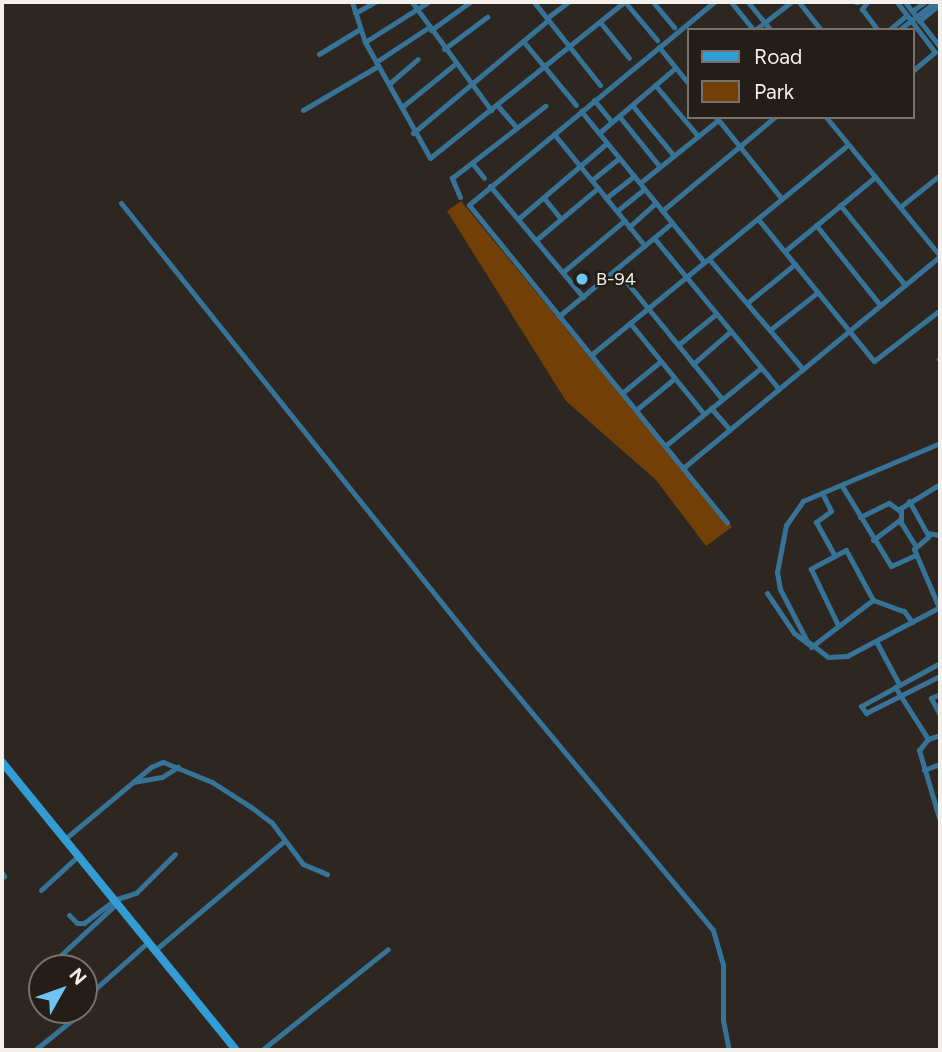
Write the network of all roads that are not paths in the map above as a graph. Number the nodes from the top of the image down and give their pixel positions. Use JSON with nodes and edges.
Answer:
{"nodes":[{"id":1,"x":352,"y":2,"type":"edge"},
{"id":2,"x":375,"y":2,"type":"edge"},
{"id":3,"x":412,"y":2,"type":"edge"},
{"id":4,"x":428,"y":2,"type":"edge"},
{"id":5,"x":470,"y":2,"type":"edge"},
{"id":6,"x":534,"y":2,"type":"edge"},
{"id":7,"x":568,"y":2,"type":"edge"},
{"id":8,"x":625,"y":2,"type":"edge"},
{"id":9,"x":653,"y":2,"type":"edge"},
{"id":10,"x":714,"y":2,"type":"edge"},
{"id":11,"x":731,"y":2,"type":"edge"},
{"id":12,"x":748,"y":2,"type":"edge"},
{"id":13,"x":791,"y":2,"type":"edge"},
{"id":14,"x":799,"y":2,"type":"edge"},
{"id":15,"x":867,"y":2,"type":"edge"},
{"id":16,"x":897,"y":2,"type":"edge"},
{"id":17,"x":905,"y":2,"type":"edge"},
{"id":18,"x":925,"y":2,"type":"edge"},
{"id":19,"x":935,"y":2,"type":"edge"},
{"id":20,"x":940,"y":4,"type":"edge"},
{"id":21,"x":417,"y":9,"type":"junction"},
{"id":22,"x":355,"y":13,"type":"junction"},
{"id":23,"x":487,"y":17,"type":"dead end"},
{"id":24,"x":914,"y":18,"type":"junction"},
{"id":25,"x":547,"y":19,"type":"junction"},
{"id":26,"x":600,"y":22,"type":"junction"},
{"id":27,"x":765,"y":22,"type":"junction"},
{"id":28,"x":674,"y":27,"type":"dead end"},
{"id":29,"x":752,"y":28,"type":"edge"},
{"id":30,"x":757,"y":28,"type":"edge"},
{"id":31,"x":770,"y":28,"type":"edge"},
{"id":32,"x":819,"y":28,"type":"edge"},
{"id":33,"x":876,"y":28,"type":"edge"},
{"id":34,"x":897,"y":28,"type":"edge"},
{"id":35,"x":910,"y":28,"type":"edge"},
{"id":36,"x":360,"y":29,"type":"junction"},
{"id":37,"x":430,"y":29,"type":"junction"},
{"id":38,"x":523,"y":41,"type":"junction"},
{"id":39,"x":365,"y":42,"type":"junction"},
{"id":40,"x":658,"y":44,"type":"junction"},
{"id":41,"x":569,"y":46,"type":"junction"},
{"id":42,"x":940,"y":47,"type":"edge"},
{"id":43,"x":444,"y":49,"type":"junction"},
{"id":44,"x":319,"y":54,"type":"dead end"},
{"id":45,"x":629,"y":58,"type":"dead end"},
{"id":46,"x":418,"y":59,"type":"dead end"},
{"id":47,"x":377,"y":64,"type":"junction"},
{"id":48,"x":455,"y":64,"type":"junction"},
{"id":49,"x":544,"y":67,"type":"junction"},
{"id":50,"x":676,"y":68,"type":"junction"},
{"id":51,"x":914,"y":69,"type":"edge"},
{"id":52,"x":687,"y":82,"type":"edge"},
{"id":53,"x":389,"y":84,"type":"junction"},
{"id":54,"x":471,"y":84,"type":"junction"},
{"id":55,"x":600,"y":85,"type":"dead end"},
{"id":56,"x":655,"y":85,"type":"junction"},
{"id":57,"x":594,"y":100,"type":"junction"},
{"id":58,"x":498,"y":105,"type":"junction"},
{"id":59,"x":576,"y":105,"type":"dead end"},
{"id":60,"x":632,"y":105,"type":"junction"},
{"id":61,"x":545,"y":106,"type":"dead end"},
{"id":62,"x":402,"y":107,"type":"junction"},
{"id":63,"x":303,"y":110,"type":"dead end"},
{"id":64,"x":491,"y":110,"type":"junction"},
{"id":65,"x":581,"y":111,"type":"junction"},
{"id":66,"x":619,"y":116,"type":"junction"},
{"id":67,"x":717,"y":119,"type":"edge"},
{"id":68,"x":773,"y":119,"type":"edge"},
{"id":69,"x":828,"y":119,"type":"edge"},
{"id":70,"x":612,"y":122,"type":"junction"},
{"id":71,"x":516,"y":128,"type":"junction"},
{"id":72,"x":413,"y":133,"type":"junction"},
{"id":73,"x":599,"y":133,"type":"junction"},
{"id":74,"x":554,"y":134,"type":"junction"},
{"id":75,"x":698,"y":136,"type":"junction"},
{"id":76,"x":607,"y":143,"type":"junction"},
{"id":77,"x":848,"y":145,"type":"junction"},
{"id":78,"x":740,"y":146,"type":"junction"},
{"id":79,"x":674,"y":156,"type":"junction"},
{"id":80,"x":619,"y":158,"type":"junction"},
{"id":81,"x":472,"y":163,"type":"junction"},
{"id":82,"x":581,"y":167,"type":"junction"},
{"id":83,"x":660,"y":167,"type":"junction"},
{"id":84,"x":940,"y":175,"type":"edge"},
{"id":85,"x":634,"y":176,"type":"junction"},
{"id":86,"x":875,"y":177,"type":"junction"},
{"id":87,"x":484,"y":178,"type":"dead end"},
{"id":88,"x":592,"y":180,"type":"junction"},
{"id":89,"x":640,"y":183,"type":"junction"},
{"id":90,"x":490,"y":186,"type":"junction"},
{"id":91,"x":598,"y":188,"type":"junction"},
{"id":92,"x":645,"y":189,"type":"junction"},
{"id":93,"x":460,"y":197,"type":"dead end"},
{"id":94,"x":544,"y":198,"type":"junction"},
{"id":95,"x":606,"y":198,"type":"junction"},
{"id":96,"x":782,"y":199,"type":"junction"},
{"id":97,"x":121,"y":203,"type":"dead end"},
{"id":98,"x":656,"y":204,"type":"junction"},
{"id":99,"x":840,"y":205,"type":"junction"},
{"id":100,"x":900,"y":207,"type":"junction"},
{"id":101,"x":617,"y":211,"type":"junction"},
{"id":102,"x":662,"y":211,"type":"junction"},
{"id":103,"x":518,"y":219,"type":"junction"},
{"id":104,"x":561,"y":219,"type":"junction"},
{"id":105,"x":758,"y":219,"type":"junction"},
{"id":106,"x":624,"y":221,"type":"junction"},
{"id":107,"x":672,"y":223,"type":"junction"},
{"id":108,"x":816,"y":225,"type":"junction"},
{"id":109,"x":629,"y":227,"type":"junction"},
{"id":110,"x":654,"y":238,"type":"junction"},
{"id":111,"x":536,"y":240,"type":"junction"},
{"id":112,"x":645,"y":246,"type":"junction"},
{"id":113,"x":785,"y":251,"type":"junction"},
{"id":114,"x":940,"y":256,"type":"edge"},
{"id":115,"x":707,"y":260,"type":"junction"},
{"id":116,"x":795,"y":264,"type":"junction"},
{"id":117,"x":616,"y":269,"type":"junction"},
{"id":118,"x":563,"y":272,"type":"junction"},
{"id":119,"x":686,"y":277,"type":"junction"},
{"id":120,"x":905,"y":285,"type":"junction"},
{"id":121,"x":818,"y":292,"type":"junction"},
{"id":122,"x":583,"y":297,"type":"junction"},
{"id":123,"x":747,"y":303,"type":"junction"},
{"id":124,"x":880,"y":305,"type":"junction"},
{"id":125,"x":648,"y":308,"type":"junction"},
{"id":126,"x":940,"y":310,"type":"edge"},
{"id":127,"x":716,"y":314,"type":"junction"},
{"id":128,"x":559,"y":316,"type":"junction"},
{"id":129,"x":630,"y":323,"type":"junction"},
{"id":130,"x":770,"y":330,"type":"junction"},
{"id":131,"x":731,"y":331,"type":"junction"},
{"id":132,"x":849,"y":331,"type":"junction"},
{"id":133,"x":678,"y":345,"type":"junction"},
{"id":134,"x":591,"y":355,"type":"junction"},
{"id":135,"x":661,"y":361,"type":"junction"},
{"id":136,"x":693,"y":364,"type":"junction"},
{"id":137,"x":761,"y":368,"type":"junction"},
{"id":138,"x":803,"y":369,"type":"junction"},
{"id":139,"x":675,"y":378,"type":"junction"},
{"id":140,"x":779,"y":389,"type":"junction"},
{"id":141,"x":622,"y":393,"type":"junction"},
{"id":142,"x":722,"y":399,"type":"junction"},
{"id":143,"x":711,"y":408,"type":"junction"},
{"id":144,"x":636,"y":410,"type":"junction"},
{"id":145,"x":704,"y":414,"type":"junction"},
{"id":146,"x":730,"y":430,"type":"junction"},
{"id":147,"x":940,"y":443,"type":"edge"},
{"id":148,"x":665,"y":446,"type":"junction"},
{"id":149,"x":683,"y":468,"type":"junction"},
{"id":150,"x":940,"y":484,"type":"edge"},
{"id":151,"x":842,"y":486,"type":"junction"},
{"id":152,"x":822,"y":493,"type":"junction"},
{"id":153,"x":909,"y":501,"type":"junction"},
{"id":154,"x":900,"y":511,"type":"junction"},
{"id":155,"x":860,"y":517,"type":"junction"},
{"id":156,"x":900,"y":520,"type":"junction"},
{"id":157,"x":727,"y":522,"type":"dead end"},
{"id":158,"x":940,"y":535,"type":"edge"},
{"id":159,"x":929,"y":536,"type":"junction"},
{"id":160,"x":873,"y":540,"type":"junction"},
{"id":161,"x":915,"y":545,"type":"junction"},
{"id":162,"x":834,"y":555,"type":"junction"},
{"id":163,"x":916,"y":555,"type":"junction"},
{"id":164,"x":768,"y":593,"type":"dead end"},
{"id":165,"x":873,"y":600,"type":"junction"},
{"id":166,"x":940,"y":609,"type":"edge"},
{"id":167,"x":912,"y":622,"type":"junction"},
{"id":168,"x":838,"y":625,"type":"junction"},
{"id":169,"x":876,"y":641,"type":"junction"},
{"id":170,"x":810,"y":646,"type":"junction"},
{"id":171,"x":940,"y":663,"type":"edge"},
{"id":172,"x":940,"y":676,"type":"edge"},
{"id":173,"x":897,"y":685,"type":"junction"},
{"id":174,"x":940,"y":694,"type":"edge"},
{"id":175,"x":900,"y":697,"type":"junction"},
{"id":176,"x":940,"y":715,"type":"edge"},
{"id":177,"x":940,"y":735,"type":"edge"},
{"id":178,"x":928,"y":740,"type":"junction"},
{"id":179,"x":2,"y":762,"type":"edge"},
{"id":180,"x":940,"y":764,"type":"edge"},
{"id":181,"x":178,"y":767,"type":"junction"},
{"id":182,"x":924,"y":770,"type":"junction"},
{"id":183,"x":133,"y":782,"type":"junction"},
{"id":184,"x":940,"y":821,"type":"edge"},
{"id":185,"x":66,"y":838,"type":"junction"},
{"id":186,"x":284,"y":841,"type":"junction"},
{"id":187,"x":175,"y":854,"type":"dead end"},
{"id":188,"x":79,"y":855,"type":"junction"},
{"id":189,"x":327,"y":874,"type":"dead end"},
{"id":190,"x":41,"y":890,"type":"dead end"},
{"id":191,"x":116,"y":901,"type":"junction"},
{"id":192,"x":69,"y":915,"type":"dead end"},
{"id":193,"x":147,"y":943,"type":"junction"},
{"id":194,"x":388,"y":949,"type":"dead end"},
{"id":195,"x":154,"y":951,"type":"junction"},
{"id":196,"x":61,"y":954,"type":"edge"},
{"id":197,"x":98,"y":987,"type":"edge"},
{"id":198,"x":67,"y":1024,"type":"edge"},
{"id":199,"x":35,"y":1050,"type":"edge"},
{"id":200,"x":236,"y":1050,"type":"edge"},
{"id":201,"x":262,"y":1050,"type":"edge"},
{"id":202,"x":729,"y":1050,"type":"edge"}],
"edges":[{"from":1,"to":22,"type":"street"},
{"from":2,"to":22,"type":"street"},
{"from":3,"to":21,"type":"street"},
{"from":4,"to":21,"type":"street"},
{"from":5,"to":37,"type":"street"},
{"from":6,"to":25,"type":"street"},
{"from":7,"to":25,"type":"street"},
{"from":8,"to":26,"type":"street"},
{"from":8,"to":40,"type":"street"},
{"from":9,"to":28,"type":"street"},
{"from":10,"to":40,"type":"street"},
{"from":11,"to":29,"type":"street"},
{"from":12,"to":27,"type":"street"},
{"from":13,"to":27,"type":"street"},
{"from":14,"to":32,"type":"street"},
{"from":15,"to":33,"type":"street"},
{"from":16,"to":24,"type":"street"},
{"from":17,"to":24,"type":"street"},
{"from":18,"to":24,"type":"street"},
{"from":19,"to":24,"type":"street"},
{"from":20,"to":24,"type":"street"},
{"from":21,"to":37,"type":"street"},
{"from":21,"to":39,"type":"street"},
{"from":22,"to":36,"type":"street"},
{"from":23,"to":43,"type":"street"},
{"from":24,"to":34,"type":"street"},
{"from":24,"to":35,"type":"street"},
{"from":24,"to":42,"type":"street"},
{"from":24,"to":51,"type":"street"},
{"from":25,"to":38,"type":"street"},
{"from":25,"to":41,"type":"street"},
{"from":26,"to":41,"type":"street"},
{"from":26,"to":45,"type":"street"},
{"from":27,"to":30,"type":"street"},
{"from":27,"to":31,"type":"street"},
{"from":36,"to":39,"type":"street"},
{"from":36,"to":44,"type":"street"},
{"from":37,"to":43,"type":"street"},
{"from":37,"to":47,"type":"street"},
{"from":38,"to":49,"type":"street"},
{"from":38,"to":54,"type":"street"},
{"from":39,"to":47,"type":"street"},
{"from":40,"to":50,"type":"street"},
{"from":40,"to":57,"type":"street"},
{"from":41,"to":49,"type":"street"},
{"from":41,"to":55,"type":"street"},
{"from":43,"to":48,"type":"street"},
{"from":46,"to":53,"type":"street"},
{"from":47,"to":53,"type":"street"},
{"from":47,"to":63,"type":"street"},
{"from":48,"to":54,"type":"street"},
{"from":48,"to":62,"type":"street"},
{"from":49,"to":58,"type":"street"},
{"from":49,"to":59,"type":"street"},
{"from":50,"to":52,"type":"street"},
{"from":50,"to":56,"type":"street"},
{"from":53,"to":62,"type":"street"},
{"from":54,"to":64,"type":"street"},
{"from":54,"to":72,"type":"street"},
{"from":56,"to":60,"type":"street"},
{"from":56,"to":75,"type":"street"},
{"from":57,"to":65,"type":"street"},
{"from":57,"to":70,"type":"street"},
{"from":58,"to":64,"type":"street"},
{"from":58,"to":71,"type":"street"},
{"from":60,"to":66,"type":"street"},
{"from":60,"to":79,"type":"street"},
{"from":61,"to":71,"type":"street"},
{"from":62,"to":72,"type":"street"},
{"from":64,"to":72,"type":"street"},
{"from":65,"to":73,"type":"street"},
{"from":65,"to":74,"type":"street"},
{"from":66,"to":70,"type":"street"},
{"from":66,"to":83,"type":"street"},
{"from":67,"to":75,"type":"street"},
{"from":67,"to":78,"type":"street"},
{"from":68,"to":78,"type":"street"},
{"from":69,"to":77,"type":"street"},
{"from":70,"to":73,"type":"street"},
{"from":71,"to":81,"type":"street"},
{"from":73,"to":76,"type":"street"},
{"from":74,"to":82,"type":"street"},
{"from":74,"to":90,"type":"street"},
{"from":75,"to":79,"type":"street"},
{"from":76,"to":80,"type":"street"},
{"from":76,"to":82,"type":"street"},
{"from":77,"to":86,"type":"street"},
{"from":77,"to":96,"type":"street"},
{"from":78,"to":96,"type":"street"},
{"from":78,"to":102,"type":"street"},
{"from":79,"to":83,"type":"street"},
{"from":80,"to":85,"type":"street"},
{"from":80,"to":88,"type":"street"},
{"from":81,"to":87,"type":"street"},
{"from":81,"to":93,"type":"street"},
{"from":82,"to":88,"type":"street"},
{"from":82,"to":94,"type":"street"},
{"from":83,"to":89,"type":"street"},
{"from":84,"to":100,"type":"street"},
{"from":85,"to":89,"type":"street"},
{"from":85,"to":95,"type":"street"},
{"from":86,"to":99,"type":"street"},
{"from":86,"to":100,"type":"street"},
{"from":88,"to":91,"type":"street"},
{"from":89,"to":92,"type":"street"},
{"from":90,"to":103,"type":"street"},
{"from":90,"to":128,"type":"street"},
{"from":91,"to":95,"type":"street"},
{"from":91,"to":104,"type":"street"},
{"from":92,"to":98,"type":"street"},
{"from":92,"to":101,"type":"street"},
{"from":94,"to":103,"type":"street"},
{"from":94,"to":104,"type":"street"},
{"from":95,"to":101,"type":"street"},
{"from":96,"to":105,"type":"street"},
{"from":97,"to":202,"type":"street"},
{"from":98,"to":102,"type":"street"},
{"from":98,"to":109,"type":"street"},
{"from":99,"to":108,"type":"street"},
{"from":99,"to":120,"type":"street"},
{"from":100,"to":114,"type":"street"},
{"from":101,"to":106,"type":"street"},
{"from":102,"to":107,"type":"street"},
{"from":103,"to":111,"type":"street"},
{"from":104,"to":111,"type":"street"},
{"from":105,"to":113,"type":"street"},
{"from":105,"to":115,"type":"street"},
{"from":106,"to":109,"type":"street"},
{"from":106,"to":118,"type":"street"},
{"from":107,"to":110,"type":"street"},
{"from":107,"to":115,"type":"street"},
{"from":108,"to":113,"type":"street"},
{"from":108,"to":124,"type":"street"},
{"from":109,"to":112,"type":"street"},
{"from":110,"to":112,"type":"street"},
{"from":110,"to":119,"type":"street"},
{"from":111,"to":118,"type":"street"},
{"from":112,"to":117,"type":"street"},
{"from":113,"to":116,"type":"street"},
{"from":114,"to":120,"type":"street"},
{"from":115,"to":119,"type":"street"},
{"from":115,"to":123,"type":"street"},
{"from":116,"to":121,"type":"street"},
{"from":116,"to":123,"type":"street"},
{"from":117,"to":122,"type":"street"},
{"from":117,"to":125,"type":"street"},
{"from":118,"to":122,"type":"street"},
{"from":119,"to":125,"type":"street"},
{"from":119,"to":127,"type":"street"},
{"from":120,"to":124,"type":"street"},
{"from":121,"to":130,"type":"street"},
{"from":121,"to":132,"type":"street"},
{"from":122,"to":128,"type":"street"},
{"from":123,"to":130,"type":"street"},
{"from":124,"to":132,"type":"street"},
{"from":125,"to":129,"type":"street"},
{"from":125,"to":133,"type":"street"},
{"from":126,"to":132,"type":"street"},
{"from":127,"to":131,"type":"street"},
{"from":127,"to":133,"type":"street"},
{"from":128,"to":134,"type":"street"},
{"from":129,"to":134,"type":"street"},
{"from":129,"to":135,"type":"street"},
{"from":130,"to":138,"type":"street"},
{"from":131,"to":136,"type":"street"},
{"from":131,"to":137,"type":"street"},
{"from":132,"to":138,"type":"street"},
{"from":133,"to":136,"type":"street"},
{"from":134,"to":141,"type":"street"},
{"from":135,"to":139,"type":"street"},
{"from":135,"to":141,"type":"street"},
{"from":136,"to":142,"type":"street"},
{"from":137,"to":140,"type":"street"},
{"from":137,"to":142,"type":"street"},
{"from":138,"to":140,"type":"street"},
{"from":139,"to":144,"type":"street"},
{"from":139,"to":145,"type":"street"},
{"from":140,"to":146,"type":"street"},
{"from":141,"to":144,"type":"street"},
{"from":142,"to":143,"type":"street"},
{"from":143,"to":145,"type":"street"},
{"from":143,"to":146,"type":"street"},
{"from":144,"to":148,"type":"street"},
{"from":145,"to":148,"type":"street"},
{"from":146,"to":149,"type":"street"},
{"from":147,"to":151,"type":"street"},
{"from":148,"to":149,"type":"street"},
{"from":149,"to":157,"type":"street"},
{"from":150,"to":153,"type":"street"},
{"from":151,"to":152,"type":"street"},
{"from":151,"to":155,"type":"street"},
{"from":152,"to":162,"type":"street"},
{"from":152,"to":170,"type":"street"},
{"from":153,"to":154,"type":"street"},
{"from":153,"to":159,"type":"street"},
{"from":154,"to":155,"type":"street"},
{"from":154,"to":156,"type":"street"},
{"from":155,"to":160,"type":"street"},
{"from":156,"to":160,"type":"street"},
{"from":156,"to":161,"type":"street"},
{"from":158,"to":159,"type":"street"},
{"from":159,"to":161,"type":"street"},
{"from":160,"to":163,"type":"street"},
{"from":161,"to":163,"type":"street"},
{"from":162,"to":165,"type":"street"},
{"from":162,"to":168,"type":"street"},
{"from":163,"to":166,"type":"street"},
{"from":164,"to":170,"type":"street"},
{"from":165,"to":167,"type":"street"},
{"from":165,"to":168,"type":"street"},
{"from":166,"to":167,"type":"street"},
{"from":167,"to":169,"type":"street"},
{"from":168,"to":170,"type":"street"},
{"from":169,"to":170,"type":"street"},
{"from":169,"to":173,"type":"street"},
{"from":171,"to":173,"type":"street"},
{"from":172,"to":175,"type":"street"},
{"from":173,"to":175,"type":"street"},
{"from":173,"to":175,"type":"street"},
{"from":174,"to":176,"type":"street"},
{"from":175,"to":178,"type":"street"},
{"from":177,"to":178,"type":"street"},
{"from":178,"to":182,"type":"street"},
{"from":179,"to":185,"type":"street"},
{"from":180,"to":182,"type":"street"},
{"from":181,"to":183,"type":"street"},
{"from":181,"to":183,"type":"street"},
{"from":181,"to":186,"type":"street"},
{"from":182,"to":184,"type":"street"},
{"from":183,"to":185,"type":"street"},
{"from":185,"to":188,"type":"street"},
{"from":186,"to":189,"type":"street"},
{"from":186,"to":195,"type":"street"},
{"from":187,"to":191,"type":"street"},
{"from":188,"to":190,"type":"street"},
{"from":188,"to":191,"type":"street"},
{"from":191,"to":192,"type":"street"},
{"from":191,"to":193,"type":"street"},
{"from":191,"to":196,"type":"street"},
{"from":193,"to":195,"type":"street"},
{"from":193,"to":197,"type":"street"},
{"from":194,"to":201,"type":"street"},
{"from":195,"to":200,"type":"street"},
{"from":198,"to":199,"type":"street"}]}
